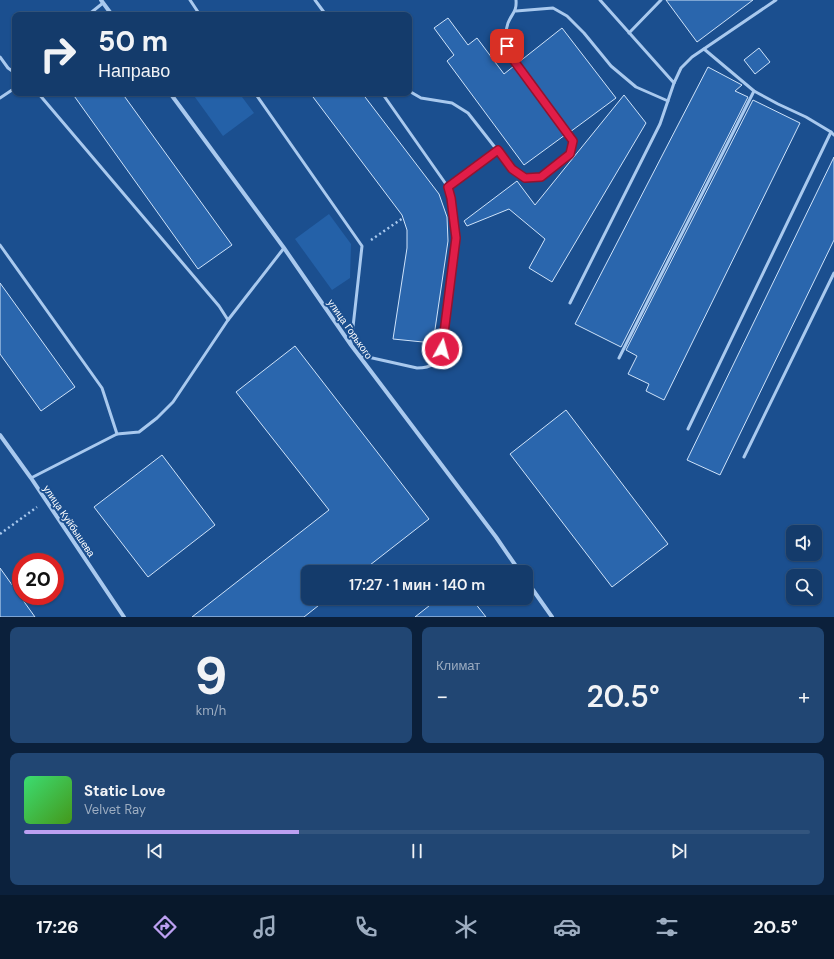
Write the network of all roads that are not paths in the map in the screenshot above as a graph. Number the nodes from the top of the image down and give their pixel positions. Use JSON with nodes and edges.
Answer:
{"nodes":[{"id":1,"x":190,"y":0,"type":"edge"},
{"id":2,"x":315,"y":0,"type":"edge"},
{"id":3,"x":516,"y":0,"type":"edge"},
{"id":4,"x":600,"y":0,"type":"edge"},
{"id":5,"x":661,"y":0,"type":"edge"},
{"id":6,"x":776,"y":0,"type":"edge"},
{"id":7,"x":102,"y":2,"type":"edge"},
{"id":8,"x":516,"y":11,"type":"junction"},
{"id":9,"x":91,"y":12,"type":"edge"},
{"id":10,"x":110,"y":12,"type":"edge"},
{"id":11,"x":198,"y":12,"type":"edge"},
{"id":12,"x":324,"y":12,"type":"edge"},
{"id":13,"x":629,"y":34,"type":"junction"},
{"id":14,"x":704,"y":49,"type":"junction"},
{"id":15,"x":0,"y":57,"type":"edge"},
{"id":16,"x":12,"y":71,"type":"edge"},
{"id":17,"x":674,"y":83,"type":"junction"},
{"id":18,"x":12,"y":90,"type":"edge"},
{"id":19,"x":754,"y":91,"type":"junction"},
{"id":20,"x":412,"y":93,"type":"edge"},
{"id":21,"x":41,"y":96,"type":"edge"},
{"id":22,"x":172,"y":96,"type":"edge"},
{"id":23,"x":257,"y":96,"type":"edge"},
{"id":24,"x":384,"y":96,"type":"edge"},
{"id":25,"x":0,"y":98,"type":"edge"},
{"id":26,"x":668,"y":102,"type":"junction"},
{"id":27,"x":833,"y":134,"type":"edge"},
{"id":28,"x":498,"y":150,"type":"junction"},
{"id":29,"x":448,"y":187,"type":"junction"},
{"id":30,"x":0,"y":245,"type":"edge"},
{"id":31,"x":284,"y":248,"type":"junction"},
{"id":32,"x":834,"y":273,"type":"edge"},
{"id":33,"x":570,"y":303,"type":"dead end"},
{"id":34,"x":228,"y":320,"type":"junction"},
{"id":35,"x":350,"y":345,"type":"junction"},
{"id":36,"x":357,"y":354,"type":"junction"},
{"id":37,"x":619,"y":358,"type":"dead end"},
{"id":38,"x":688,"y":429,"type":"dead end"},
{"id":39,"x":117,"y":434,"type":"junction"},
{"id":40,"x":0,"y":435,"type":"edge"},
{"id":41,"x":744,"y":457,"type":"dead end"},
{"id":42,"x":31,"y":478,"type":"junction"},
{"id":43,"x":515,"y":565,"type":"edge"},
{"id":44,"x":533,"y":590,"type":"edge"},
{"id":45,"x":124,"y":617,"type":"edge"},
{"id":46,"x":552,"y":617,"type":"edge"}],
"edges":[{"from":1,"to":11,"type":"lane"},
{"from":2,"to":12,"type":"lane"},
{"from":3,"to":8,"type":"lane"},
{"from":4,"to":13,"type":"lane"},
{"from":5,"to":13,"type":"lane"},
{"from":6,"to":14,"type":"lane"},
{"from":7,"to":9,"type":"lane"},
{"from":7,"to":10,"type":"street"},
{"from":8,"to":26,"type":"lane"},
{"from":8,"to":28,"type":"lane"},
{"from":13,"to":17,"type":"lane"},
{"from":14,"to":17,"type":"lane"},
{"from":14,"to":19,"type":"lane"},
{"from":15,"to":16,"type":"lane"},
{"from":17,"to":26,"type":"lane"},
{"from":18,"to":25,"type":"lane"},
{"from":19,"to":27,"type":"lane"},
{"from":19,"to":37,"type":"lane"},
{"from":20,"to":28,"type":"lane"},
{"from":21,"to":34,"type":"lane"},
{"from":22,"to":31,"type":"street","name":"улица Горького"},
{"from":23,"to":35,"type":"lane"},
{"from":24,"to":29,"type":"lane"},
{"from":26,"to":33,"type":"lane"},
{"from":27,"to":38,"type":"lane"},
{"from":28,"to":29,"type":"lane"},
{"from":29,"to":36,"type":"lane"},
{"from":30,"to":39,"type":"lane"},
{"from":31,"to":34,"type":"lane"},
{"from":31,"to":35,"type":"street","name":"улица Горького"},
{"from":32,"to":41,"type":"lane"},
{"from":34,"to":39,"type":"lane"},
{"from":35,"to":36,"type":"street","name":"улица Горького"},
{"from":36,"to":43,"type":"street","name":"улица Горького"},
{"from":39,"to":42,"type":"lane"},
{"from":40,"to":42,"type":"street","name":"улица Куйбышева"},
{"from":42,"to":45,"type":"street","name":"улица Куйбышева"},
{"from":44,"to":46,"type":"street"}]}
